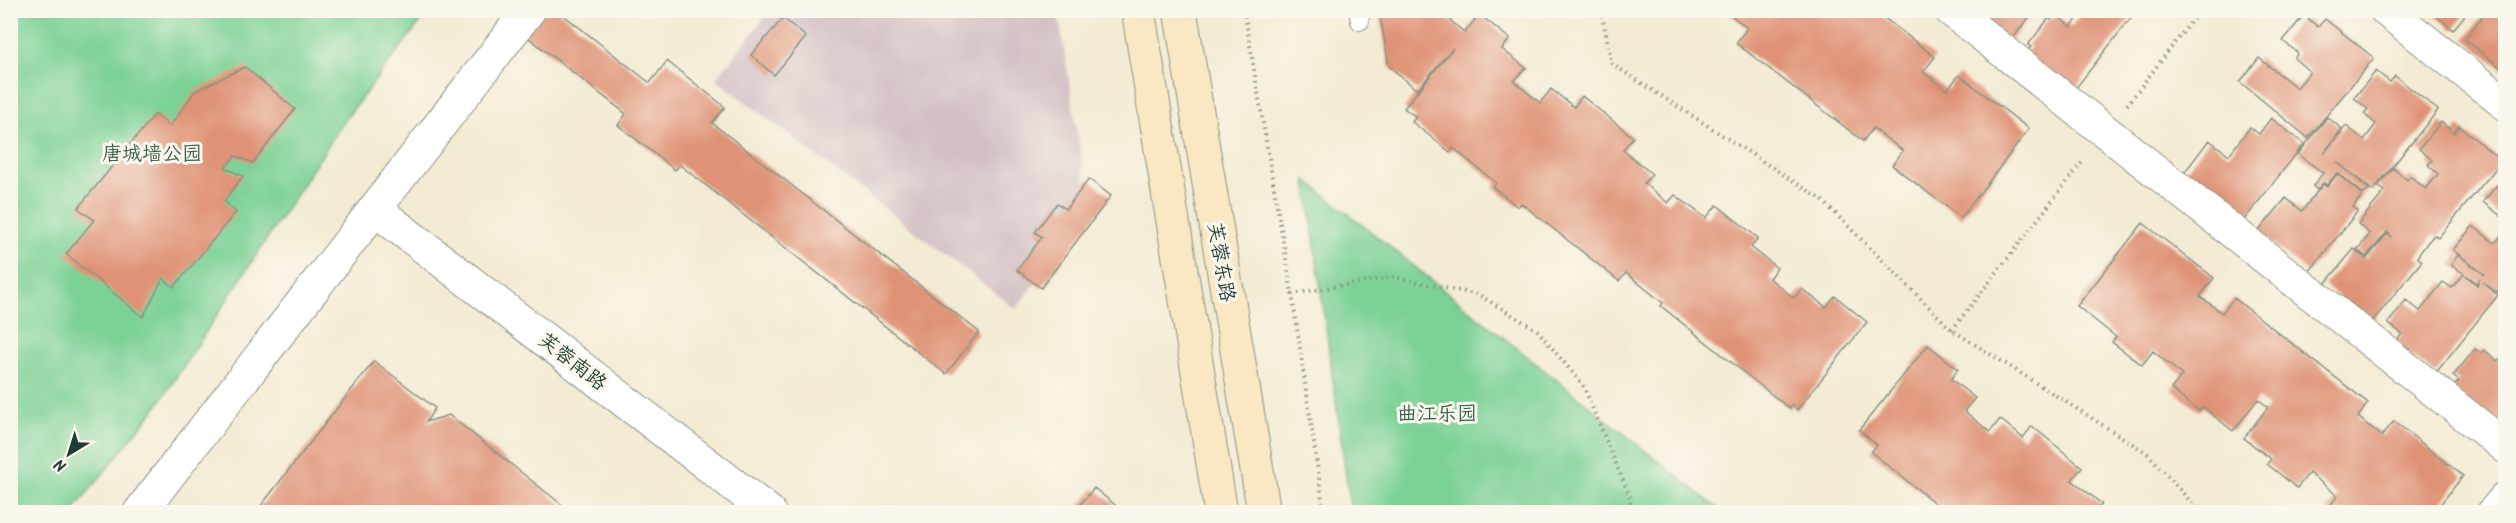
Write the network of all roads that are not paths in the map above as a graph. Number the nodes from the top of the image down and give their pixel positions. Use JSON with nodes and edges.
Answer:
{"nodes":[{"id":1,"x":529,"y":10,"type":"edge"},
{"id":2,"x":1138,"y":10,"type":"edge"},
{"id":3,"x":1180,"y":10,"type":"edge"},
{"id":4,"x":1951,"y":10,"type":"edge"},
{"id":5,"x":2386,"y":10,"type":"edge"},
{"id":6,"x":2505,"y":104,"type":"edge"},
{"id":7,"x":376,"y":210,"type":"junction"},
{"id":8,"x":2505,"y":447,"type":"edge"},
{"id":9,"x":2505,"y":498,"type":"edge"},
{"id":10,"x":140,"y":513,"type":"edge"},
{"id":11,"x":769,"y":513,"type":"edge"},
{"id":12,"x":1221,"y":513,"type":"edge"},
{"id":13,"x":1264,"y":513,"type":"edge"},
{"id":14,"x":2494,"y":513,"type":"edge"}],
"edges":[{"from":1,"to":7,"type":"street"},
{"from":2,"to":12,"type":"main road"},
{"from":3,"to":13,"type":"main road","name":"芙蓉东路"},
{"from":4,"to":8,"type":"street"},
{"from":5,"to":6,"type":"street"},
{"from":7,"to":10,"type":"street"},
{"from":7,"to":11,"type":"street","name":"芙蓉南路"},
{"from":9,"to":14,"type":"street"}]}
